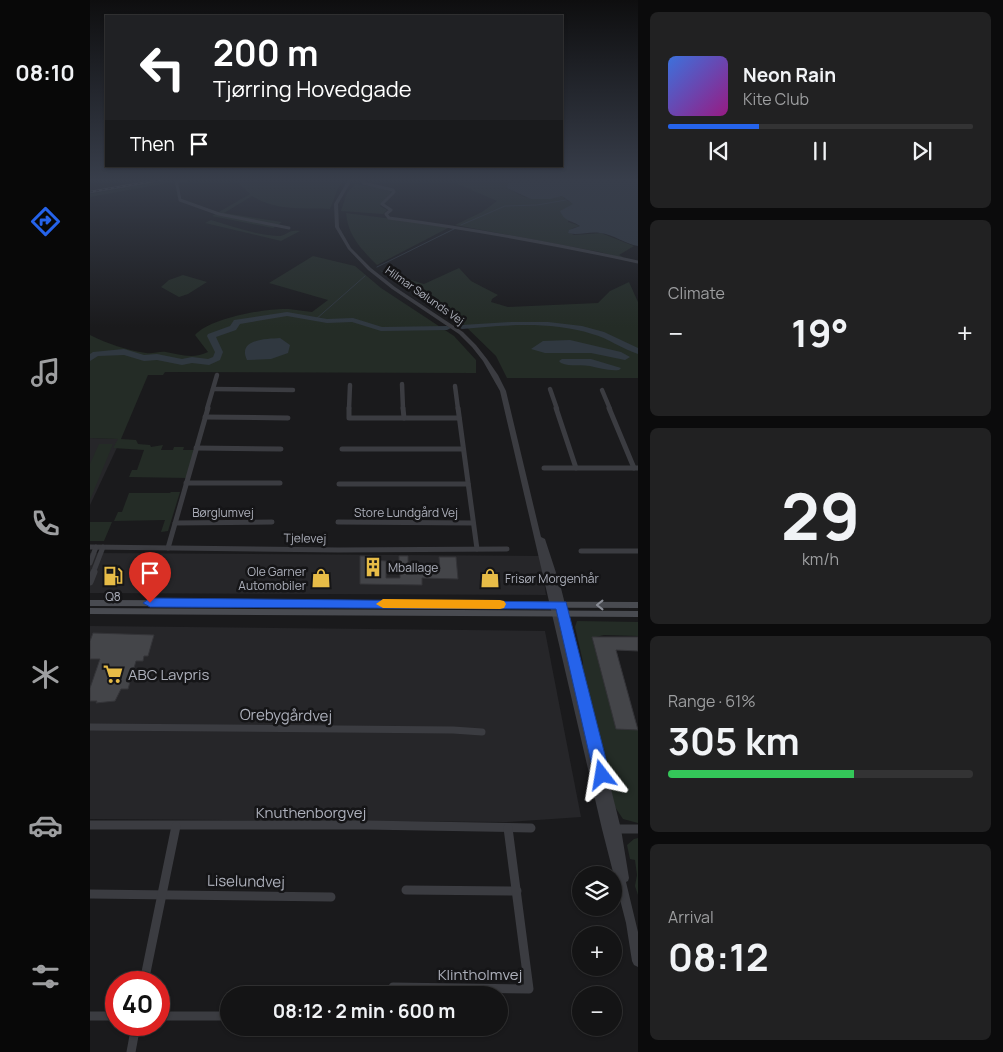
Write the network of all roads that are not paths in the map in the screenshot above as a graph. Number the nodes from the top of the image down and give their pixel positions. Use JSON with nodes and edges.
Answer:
{"nodes":[{"id":1,"x":339,"y":229,"type":"edge"},
{"id":2,"x":466,"y":229,"type":"edge"},
{"id":3,"x":638,"y":262,"type":"edge"},
{"id":4,"x":217,"y":376,"type":"dead end"},
{"id":5,"x":402,"y":384,"type":"dead end"},
{"id":6,"x":350,"y":385,"type":"dead end"},
{"id":7,"x":455,"y":386,"type":"dead end"},
{"id":8,"x":214,"y":389,"type":"junction"},
{"id":9,"x":550,"y":389,"type":"dead end"},
{"id":10,"x":293,"y":390,"type":"dead end"},
{"id":11,"x":602,"y":390,"type":"dead end"},
{"id":12,"x":205,"y":417,"type":"junction"},
{"id":13,"x":288,"y":418,"type":"dead end"},
{"id":14,"x":404,"y":418,"type":"junction"},
{"id":15,"x":459,"y":418,"type":"junction"},
{"id":16,"x":196,"y":448,"type":"junction"},
{"id":17,"x":281,"y":449,"type":"dead end"},
{"id":18,"x":342,"y":449,"type":"dead end"},
{"id":19,"x":463,"y":449,"type":"junction"},
{"id":20,"x":544,"y":468,"type":"dead end"},
{"id":21,"x":576,"y":468,"type":"junction"},
{"id":22,"x":636,"y":468,"type":"edge"},
{"id":23,"x":186,"y":483,"type":"junction"},
{"id":24,"x":280,"y":483,"type":"dead end"},
{"id":25,"x":339,"y":484,"type":"dead end"},
{"id":26,"x":468,"y":484,"type":"junction"},
{"id":27,"x":175,"y":522,"type":"junction"},
{"id":28,"x":272,"y":522,"type":"dead end"},
{"id":29,"x":338,"y":522,"type":"dead end"},
{"id":30,"x":473,"y":522,"type":"junction"},
{"id":31,"x":93,"y":547,"type":"edge"},
{"id":32,"x":103,"y":547,"type":"junction"},
{"id":33,"x":168,"y":548,"type":"junction"},
{"id":34,"x":477,"y":549,"type":"junction"},
{"id":35,"x":507,"y":549,"type":"dead end"},
{"id":36,"x":582,"y":551,"type":"dead end"},
{"id":37,"x":638,"y":551,"type":"edge"},
{"id":38,"x":90,"y":562,"type":"edge"},
{"id":39,"x":90,"y":582,"type":"edge"},
{"id":40,"x":90,"y":602,"type":"edge"},
{"id":41,"x":638,"y":605,"type":"edge"},
{"id":42,"x":558,"y":609,"type":"junction"},
{"id":43,"x":90,"y":611,"type":"edge"},
{"id":44,"x":638,"y":614,"type":"edge"},
{"id":45,"x":90,"y":727,"type":"edge"},
{"id":46,"x":482,"y":732,"type":"dead end"},
{"id":47,"x":90,"y":825,"type":"edge"},
{"id":48,"x":176,"y":826,"type":"junction"},
{"id":49,"x":508,"y":828,"type":"junction"},
{"id":50,"x":532,"y":828,"type":"dead end"},
{"id":51,"x":611,"y":829,"type":"junction"},
{"id":52,"x":638,"y":829,"type":"edge"},
{"id":53,"x":406,"y":890,"type":"dead end"},
{"id":54,"x":517,"y":891,"type":"junction"},
{"id":55,"x":90,"y":894,"type":"edge"},
{"id":56,"x":161,"y":895,"type":"junction"},
{"id":57,"x":331,"y":897,"type":"dead end"},
{"id":58,"x":638,"y":961,"type":"edge"},
{"id":59,"x":146,"y":971,"type":"edge"},
{"id":60,"x":508,"y":989,"type":"edge"},
{"id":61,"x":90,"y":1016,"type":"edge"},
{"id":62,"x":105,"y":1016,"type":"edge"},
{"id":63,"x":170,"y":1016,"type":"edge"},
{"id":64,"x":220,"y":1016,"type":"edge"},
{"id":65,"x":134,"y":1036,"type":"edge"},
{"id":66,"x":131,"y":1052,"type":"edge"}],
"edges":[{"from":1,"to":42,"type":"street","name":"Hilmar Sølunds Vej"},
{"from":2,"to":3,"type":"street"},
{"from":4,"to":8,"type":"street","name":"Børglumvej"},
{"from":5,"to":14,"type":"street"},
{"from":6,"to":14,"type":"street"},
{"from":7,"to":15,"type":"street","name":"Store Lundgård Vej"},
{"from":8,"to":10,"type":"street"},
{"from":8,"to":12,"type":"street","name":"Børglumvej"},
{"from":9,"to":21,"type":"street"},
{"from":11,"to":22,"type":"street"},
{"from":12,"to":13,"type":"street"},
{"from":12,"to":16,"type":"street","name":"Børglumvej"},
{"from":14,"to":15,"type":"street"},
{"from":15,"to":19,"type":"street","name":"Store Lundgård Vej"},
{"from":16,"to":17,"type":"street"},
{"from":16,"to":23,"type":"street","name":"Børglumvej"},
{"from":18,"to":19,"type":"street"},
{"from":19,"to":26,"type":"street","name":"Store Lundgård Vej"},
{"from":20,"to":21,"type":"street"},
{"from":21,"to":22,"type":"street"},
{"from":23,"to":24,"type":"street"},
{"from":23,"to":27,"type":"street","name":"Børglumvej"},
{"from":25,"to":26,"type":"street"},
{"from":26,"to":30,"type":"street","name":"Store Lundgård Vej"},
{"from":27,"to":28,"type":"street","name":"Børglumvej"},
{"from":27,"to":33,"type":"street","name":"Børglumvej"},
{"from":29,"to":30,"type":"street","name":"Store Lundgård Vej"},
{"from":30,"to":34,"type":"street","name":"Store Lundgård Vej"},
{"from":31,"to":32,"type":"street","name":"Tjelevej"},
{"from":31,"to":38,"type":"street","name":"Tjelevej"},
{"from":32,"to":33,"type":"street","name":"Tjelevej"},
{"from":32,"to":39,"type":"street"},
{"from":33,"to":34,"type":"street","name":"Tjelevej"},
{"from":34,"to":35,"type":"street","name":"Tjelevej"},
{"from":36,"to":37,"type":"street"},
{"from":40,"to":42,"type":"main road"},
{"from":41,"to":42,"type":"main road","one_way":true},
{"from":42,"to":43,"type":"main road"},
{"from":42,"to":44,"type":"main road"},
{"from":42,"to":51,"type":"street","name":"Hilmar Sølunds Vej"},
{"from":45,"to":46,"type":"street","name":"Orebygårdvej"},
{"from":47,"to":48,"type":"street","name":"Knuthenborgvej"},
{"from":48,"to":49,"type":"street","name":"Knuthenborgvej"},
{"from":48,"to":56,"type":"street"},
{"from":49,"to":50,"type":"street","name":"Knuthenborgvej"},
{"from":49,"to":54,"type":"street","name":"Klintholmvej"},
{"from":51,"to":52,"type":"street"},
{"from":51,"to":58,"type":"street","name":"Hilmar Sølunds Vej"},
{"from":53,"to":54,"type":"street"},
{"from":54,"to":60,"type":"street","name":"Klintholmvej"},
{"from":55,"to":56,"type":"street","name":"Liselundvej"},
{"from":56,"to":57,"type":"street","name":"Liselundvej"},
{"from":56,"to":59,"type":"street"},
{"from":61,"to":62,"type":"street"},
{"from":63,"to":64,"type":"street"},
{"from":65,"to":66,"type":"street"}]}
